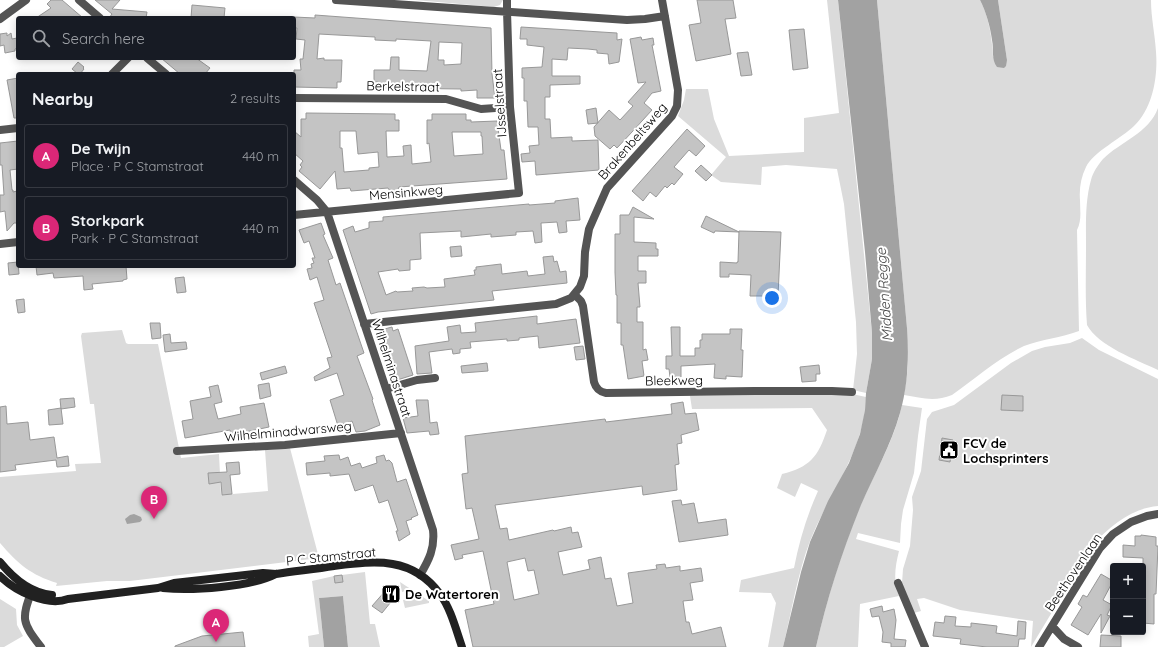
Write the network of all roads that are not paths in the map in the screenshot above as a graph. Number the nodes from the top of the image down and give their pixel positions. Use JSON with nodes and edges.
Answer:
{"nodes":[{"id":1,"x":26,"y":0,"type":"edge"},
{"id":2,"x":79,"y":0,"type":"edge"},
{"id":3,"x":336,"y":0,"type":"edge"},
{"id":4,"x":507,"y":0,"type":"edge"},
{"id":5,"x":662,"y":0,"type":"edge"},
{"id":6,"x":506,"y":11,"type":"junction"},
{"id":7,"x":98,"y":16,"type":"edge"},
{"id":8,"x":665,"y":16,"type":"junction"},
{"id":9,"x":0,"y":19,"type":"edge"},
{"id":10,"x":126,"y":60,"type":"edge"},
{"id":11,"x":149,"y":60,"type":"edge"},
{"id":12,"x":114,"y":72,"type":"edge"},
{"id":13,"x":164,"y":72,"type":"edge"},
{"id":14,"x":296,"y":98,"type":"edge"},
{"id":15,"x":510,"y":107,"type":"junction"},
{"id":16,"x":16,"y":128,"type":"edge"},
{"id":17,"x":0,"y":130,"type":"edge"},
{"id":18,"x":296,"y":182,"type":"edge"},
{"id":19,"x":520,"y":193,"type":"joint"},
{"id":20,"x":328,"y":212,"type":"junction"},
{"id":21,"x":296,"y":215,"type":"edge"},
{"id":22,"x":16,"y":242,"type":"edge"},
{"id":23,"x":0,"y":244,"type":"edge"},
{"id":24,"x":575,"y":295,"type":"junction"},
{"id":25,"x":364,"y":324,"type":"junction"},
{"id":26,"x":435,"y":378,"type":"dead end"},
{"id":27,"x":386,"y":390,"type":"junction"},
{"id":28,"x":852,"y":392,"type":"dead end"},
{"id":29,"x":401,"y":433,"type":"junction"},
{"id":30,"x":177,"y":451,"type":"dead end"},
{"id":31,"x":1158,"y":514,"type":"edge"},
{"id":32,"x":0,"y":562,"type":"edge"},
{"id":33,"x":420,"y":575,"type":"junction"},
{"id":34,"x":0,"y":576,"type":"edge"},
{"id":35,"x":898,"y":583,"type":"dead end"},
{"id":36,"x":31,"y":592,"type":"junction"},
{"id":37,"x":1052,"y":626,"type":"junction"},
{"id":38,"x":41,"y":647,"type":"edge"},
{"id":39,"x":462,"y":647,"type":"edge"},
{"id":40,"x":925,"y":647,"type":"edge"},
{"id":41,"x":1039,"y":647,"type":"edge"},
{"id":42,"x":1078,"y":647,"type":"edge"}],
"edges":[{"from":1,"to":9,"type":"street"},
{"from":2,"to":7,"type":"street"},
{"from":3,"to":6,"type":"street"},
{"from":4,"to":6,"type":"street","name":"IJsselstraat"},
{"from":5,"to":8,"type":"street","name":"Brakenbeltsweg"},
{"from":6,"to":8,"type":"street"},
{"from":6,"to":15,"type":"street","name":"IJsselstraat"},
{"from":8,"to":24,"type":"street","name":"Brakenbeltsweg"},
{"from":10,"to":12,"type":"street"},
{"from":11,"to":13,"type":"street"},
{"from":14,"to":15,"type":"street","name":"Berkelstraat"},
{"from":15,"to":19,"type":"street","name":"IJsselstraat"},
{"from":16,"to":17,"type":"street"},
{"from":18,"to":20,"type":"street","name":"Wilhelminastraat"},
{"from":19,"to":20,"type":"street","name":"Mensinkweg"},
{"from":20,"to":21,"type":"street","name":"Mensinkweg"},
{"from":20,"to":25,"type":"street","name":"Wilhelminastraat"},
{"from":22,"to":23,"type":"street"},
{"from":24,"to":25,"type":"street"},
{"from":24,"to":28,"type":"street","name":"Bleekweg"},
{"from":25,"to":27,"type":"street","name":"Wilhelminastraat"},
{"from":26,"to":27,"type":"street"},
{"from":27,"to":29,"type":"street","name":"Wilhelminastraat"},
{"from":29,"to":30,"type":"street","name":"Wilhelminadwarsweg"},
{"from":29,"to":33,"type":"street","name":"Wilhelminastraat"},
{"from":31,"to":37,"type":"street","name":"Beethovenlaan"},
{"from":32,"to":36,"type":"street"},
{"from":33,"to":36,"type":"street","name":"P C Stamstraat"},
{"from":33,"to":39,"type":"street","name":"P C Stamstraat"},
{"from":34,"to":36,"type":"street"},
{"from":35,"to":40,"type":"street"},
{"from":36,"to":38,"type":"street"},
{"from":37,"to":41,"type":"street","name":"Beethovenlaan"},
{"from":37,"to":42,"type":"street","name":"Beethovenlaan"}]}
